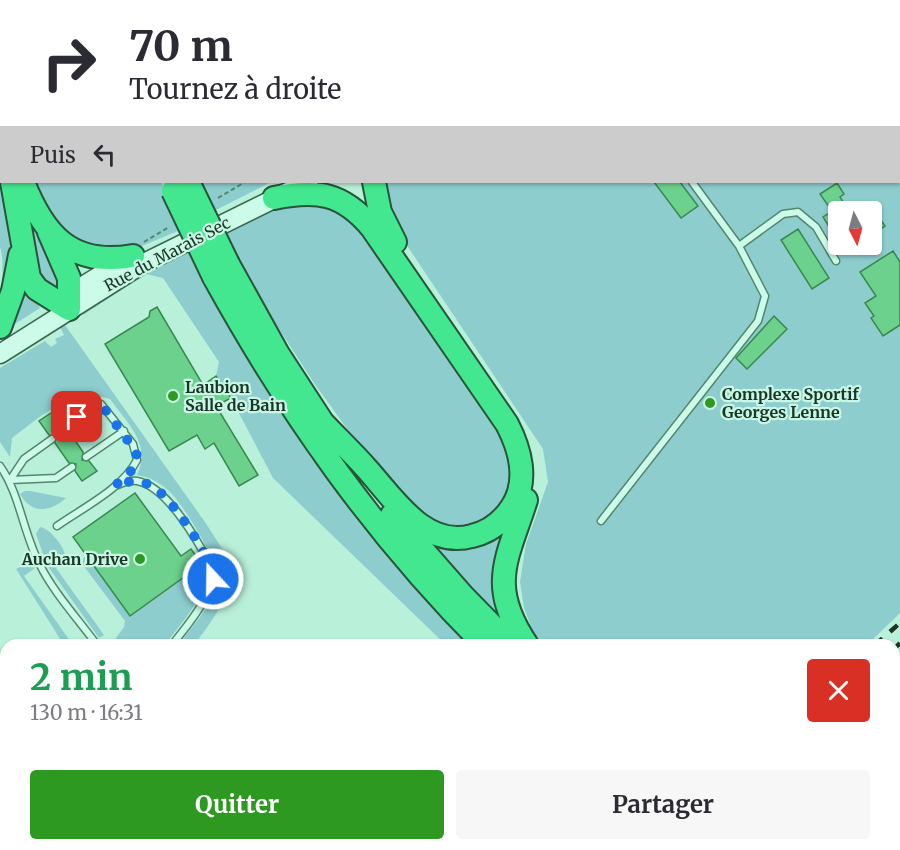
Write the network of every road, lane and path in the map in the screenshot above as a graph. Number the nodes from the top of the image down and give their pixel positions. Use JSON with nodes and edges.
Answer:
{"nodes":[{"id":1,"x":12,"y":183,"type":"edge"},
{"id":2,"x":24,"y":183,"type":"edge"},
{"id":3,"x":304,"y":183,"type":"edge"},
{"id":4,"x":342,"y":183,"type":"edge"},
{"id":5,"x":360,"y":183,"type":"edge"},
{"id":6,"x":374,"y":183,"type":"edge"},
{"id":7,"x":693,"y":183,"type":"edge"},
{"id":8,"x":180,"y":185,"type":"edge"},
{"id":9,"x":278,"y":190,"type":"edge"},
{"id":10,"x":359,"y":213,"type":"junction"},
{"id":11,"x":49,"y":232,"type":"junction"},
{"id":12,"x":21,"y":242,"type":"junction"},
{"id":13,"x":396,"y":244,"type":"junction"},
{"id":14,"x":739,"y":246,"type":"junction"},
{"id":15,"x":134,"y":256,"type":"junction"},
{"id":16,"x":836,"y":261,"type":"dead end"},
{"id":17,"x":221,"y":271,"type":"junction"},
{"id":18,"x":65,"y":302,"type":"junction"},
{"id":19,"x":0,"y":327,"type":"edge"},
{"id":20,"x":0,"y":339,"type":"edge"},
{"id":21,"x":0,"y":354,"type":"edge"},
{"id":22,"x":322,"y":422,"type":"junction"},
{"id":23,"x":65,"y":426,"type":"dead end"},
{"id":24,"x":124,"y":431,"type":"junction"},
{"id":25,"x":52,"y":439,"type":"dead end"},
{"id":26,"x":87,"y":457,"type":"dead end"},
{"id":27,"x":0,"y":465,"type":"edge"},
{"id":28,"x":72,"y":467,"type":"dead end"},
{"id":29,"x":10,"y":480,"type":"junction"},
{"id":30,"x":115,"y":486,"type":"junction"},
{"id":31,"x":601,"y":521,"type":"dead end"},
{"id":32,"x":57,"y":526,"type":"dead end"},
{"id":33,"x":93,"y":639,"type":"edge"},
{"id":34,"x":176,"y":639,"type":"edge"},
{"id":35,"x":480,"y":639,"type":"edge"},
{"id":36,"x":504,"y":639,"type":"edge"},
{"id":37,"x":523,"y":639,"type":"edge"}],
"edges":[{"from":1,"to":12,"type":"highway"},
{"from":2,"to":11,"type":"highway"},
{"from":3,"to":9,"type":"street","name":"Rue du Marais Sec"},
{"from":4,"to":10,"type":"highway"},
{"from":5,"to":13,"type":"highway"},
{"from":6,"to":13,"type":"highway"},
{"from":7,"to":14,"type":"lane"},
{"from":8,"to":17,"type":"highway","bridge":true},
{"from":9,"to":10,"type":"highway"},
{"from":9,"to":15,"type":"street","name":"Rue du Marais Sec"},
{"from":9,"to":18,"type":"street","name":"Rue du Marais Sec"},
{"from":10,"to":22,"type":"highway"},
{"from":11,"to":15,"type":"highway"},
{"from":11,"to":18,"type":"highway"},
{"from":12,"to":18,"type":"highway"},
{"from":12,"to":19,"type":"highway"},
{"from":13,"to":37,"type":"highway"},
{"from":14,"to":16,"type":"lane"},
{"from":14,"to":31,"type":"lane"},
{"from":15,"to":18,"type":"street","name":"Rue du Marais Sec"},
{"from":17,"to":22,"type":"highway"},
{"from":17,"to":35,"type":"highway"},
{"from":18,"to":20,"type":"street","name":"Rue du Marais Sec"},
{"from":18,"to":21,"type":"street","name":"Rue du Marais Sec"},
{"from":22,"to":36,"type":"highway"},
{"from":23,"to":24,"type":"lane"},
{"from":24,"to":26,"type":"lane"},
{"from":24,"to":30,"type":"lane"},
{"from":25,"to":29,"type":"lane"},
{"from":27,"to":29,"type":"lane"},
{"from":28,"to":29,"type":"lane"},
{"from":29,"to":33,"type":"lane"},
{"from":30,"to":32,"type":"lane"},
{"from":30,"to":34,"type":"lane"}]}
